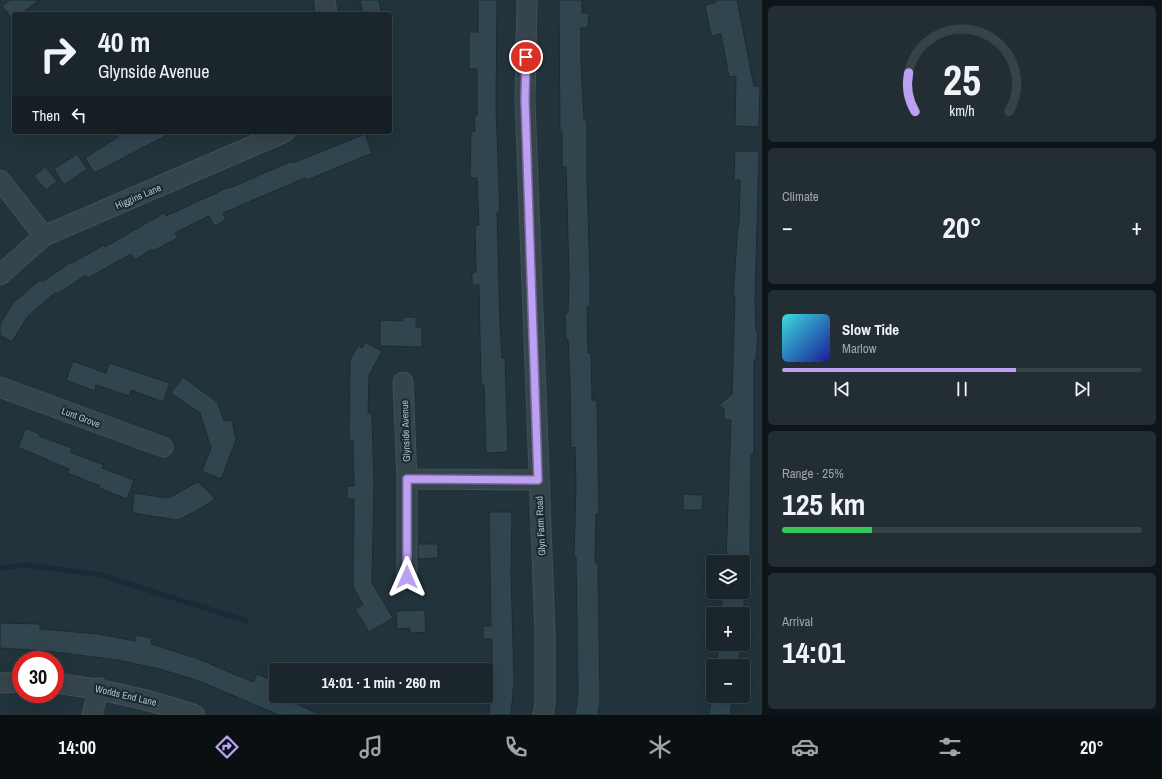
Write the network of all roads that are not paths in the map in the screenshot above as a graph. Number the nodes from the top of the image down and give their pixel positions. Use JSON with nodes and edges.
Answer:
{"nodes":[{"id":1,"x":324,"y":0,"type":"edge"},
{"id":2,"x":526,"y":0,"type":"edge"},
{"id":3,"x":327,"y":12,"type":"edge"},
{"id":4,"x":280,"y":134,"type":"edge"},
{"id":5,"x":0,"y":180,"type":"edge"},
{"id":6,"x":44,"y":236,"type":"junction"},
{"id":7,"x":0,"y":275,"type":"edge"},
{"id":8,"x":403,"y":382,"type":"dead end"},
{"id":9,"x":0,"y":386,"type":"edge"},
{"id":10,"x":163,"y":447,"type":"dead end"},
{"id":11,"x":407,"y":479,"type":"junction"},
{"id":12,"x":538,"y":480,"type":"junction"},
{"id":13,"x":407,"y":577,"type":"dead end"},
{"id":14,"x":0,"y":682,"type":"edge"},
{"id":15,"x":12,"y":682,"type":"edge"},
{"id":16,"x":64,"y":684,"type":"edge"},
{"id":17,"x":98,"y":688,"type":"junction"},
{"id":18,"x":92,"y":715,"type":"edge"},
{"id":19,"x":195,"y":715,"type":"edge"},
{"id":20,"x":543,"y":715,"type":"edge"}],
"edges":[{"from":1,"to":3,"type":"street"},
{"from":2,"to":12,"type":"street","name":"Glyn Farm Road"},
{"from":4,"to":6,"type":"street","name":"Higgins Lane"},
{"from":5,"to":6,"type":"street"},
{"from":6,"to":7,"type":"street","name":"Higgins Lane"},
{"from":8,"to":11,"type":"street","name":"Glynside Avenue"},
{"from":9,"to":10,"type":"street","name":"Lunt Grove"},
{"from":11,"to":12,"type":"street"},
{"from":11,"to":13,"type":"street","name":"Glynside Avenue"},
{"from":12,"to":20,"type":"street","name":"Glyn Farm Road"},
{"from":14,"to":15,"type":"street"},
{"from":16,"to":17,"type":"street","name":"Worlds End Lane"},
{"from":17,"to":18,"type":"street"},
{"from":17,"to":19,"type":"street","name":"Worlds End Lane"}]}
